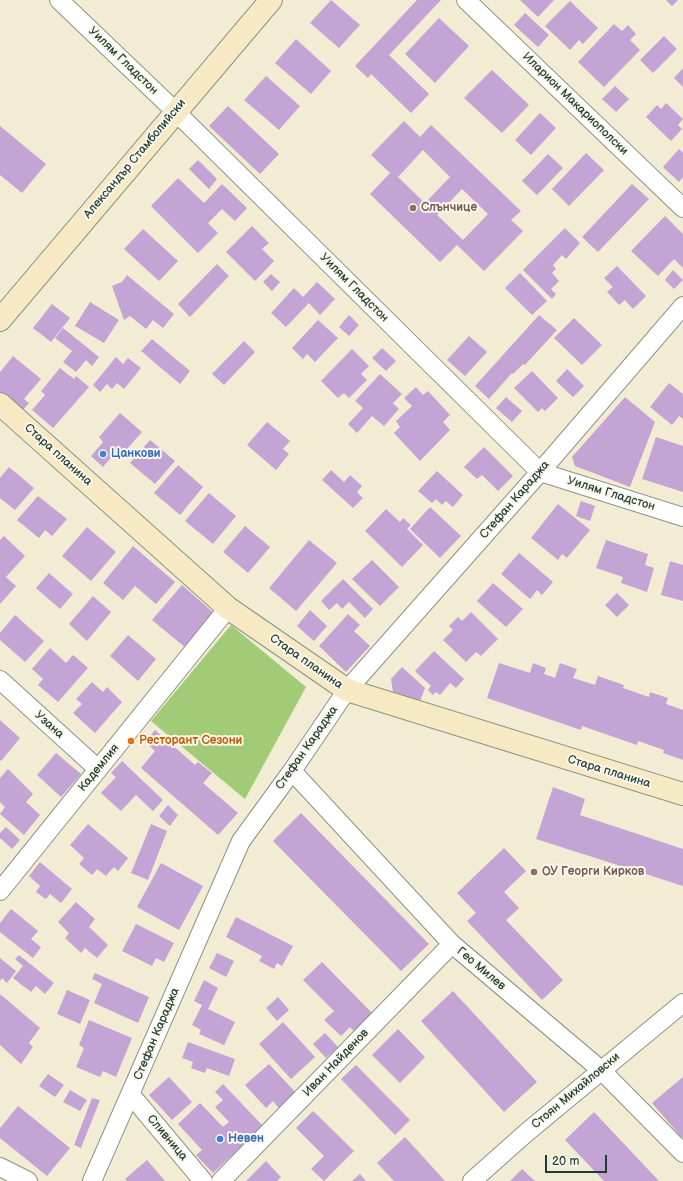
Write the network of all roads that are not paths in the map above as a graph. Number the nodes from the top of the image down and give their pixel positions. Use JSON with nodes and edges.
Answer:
{"nodes":[{"id":1,"x":59,"y":0,"type":"edge"},
{"id":2,"x":271,"y":0,"type":"edge"},
{"id":3,"x":466,"y":0,"type":"edge"},
{"id":4,"x":175,"y":111,"type":"junction"},
{"id":5,"x":683,"y":208,"type":"edge"},
{"id":6,"x":683,"y":306,"type":"edge"},
{"id":7,"x":0,"y":320,"type":"edge"},
{"id":8,"x":0,"y":404,"type":"edge"},
{"id":9,"x":540,"y":472,"type":"junction"},
{"id":10,"x":683,"y":517,"type":"edge"},
{"id":11,"x":228,"y":608,"type":"junction"},
{"id":12,"x":0,"y":680,"type":"edge"},
{"id":13,"x":347,"y":690,"type":"junction"},
{"id":14,"x":98,"y":769,"type":"junction"},
{"id":15,"x":292,"y":771,"type":"junction"},
{"id":16,"x":683,"y":794,"type":"edge"},
{"id":17,"x":0,"y":891,"type":"edge"},
{"id":18,"x":452,"y":944,"type":"junction"},
{"id":19,"x":683,"y":1003,"type":"edge"},
{"id":20,"x":601,"y":1070,"type":"junction"},
{"id":21,"x":131,"y":1095,"type":"junction"},
{"id":22,"x":683,"y":1153,"type":"edge"},
{"id":23,"x":0,"y":1166,"type":"edge"},
{"id":24,"x":28,"y":1181,"type":"edge"},
{"id":25,"x":92,"y":1181,"type":"edge"},
{"id":26,"x":203,"y":1181,"type":"edge"},
{"id":27,"x":221,"y":1181,"type":"edge"},
{"id":28,"x":472,"y":1181,"type":"edge"}],
"edges":[{"from":1,"to":4,"type":"street","name":"Уилям Гладстон"},
{"from":2,"to":4,"type":"street","name":"Александър Стамболийски"},
{"from":3,"to":5,"type":"street","name":"Иларион Макариополски"},
{"from":4,"to":7,"type":"street","name":"Александър Стамболийски"},
{"from":4,"to":9,"type":"street","name":"Уилям Гладстон"},
{"from":6,"to":9,"type":"street","name":"Стефан Караджа"},
{"from":8,"to":11,"type":"street","name":"Стара планина"},
{"from":9,"to":10,"type":"street","name":"Уилям Гладстон"},
{"from":9,"to":13,"type":"street","name":"Стефан Караджа"},
{"from":11,"to":13,"type":"street","name":"Стара планина"},
{"from":11,"to":14,"type":"street","name":"Кадемлия"},
{"from":12,"to":14,"type":"street","name":"Узана"},
{"from":13,"to":15,"type":"street","name":"Стефан Караджа"},
{"from":13,"to":16,"type":"street","name":"Стара планина"},
{"from":14,"to":17,"type":"street","name":"Кадемлия"},
{"from":15,"to":18,"type":"street","name":"Гео Милев"},
{"from":15,"to":21,"type":"street","name":"Стефан Караджа"},
{"from":18,"to":20,"type":"street","name":"Гео Милев"},
{"from":18,"to":27,"type":"street","name":"Иван Найденов"},
{"from":19,"to":20,"type":"street","name":"Стоян Михайловски"},
{"from":20,"to":22,"type":"street","name":"Гео Милев"},
{"from":20,"to":28,"type":"street","name":"Стоян Михайловски"},
{"from":21,"to":25,"type":"street","name":"Стефан Караджа"},
{"from":21,"to":26,"type":"street","name":"Сливница"},
{"from":23,"to":24,"type":"street"}]}
